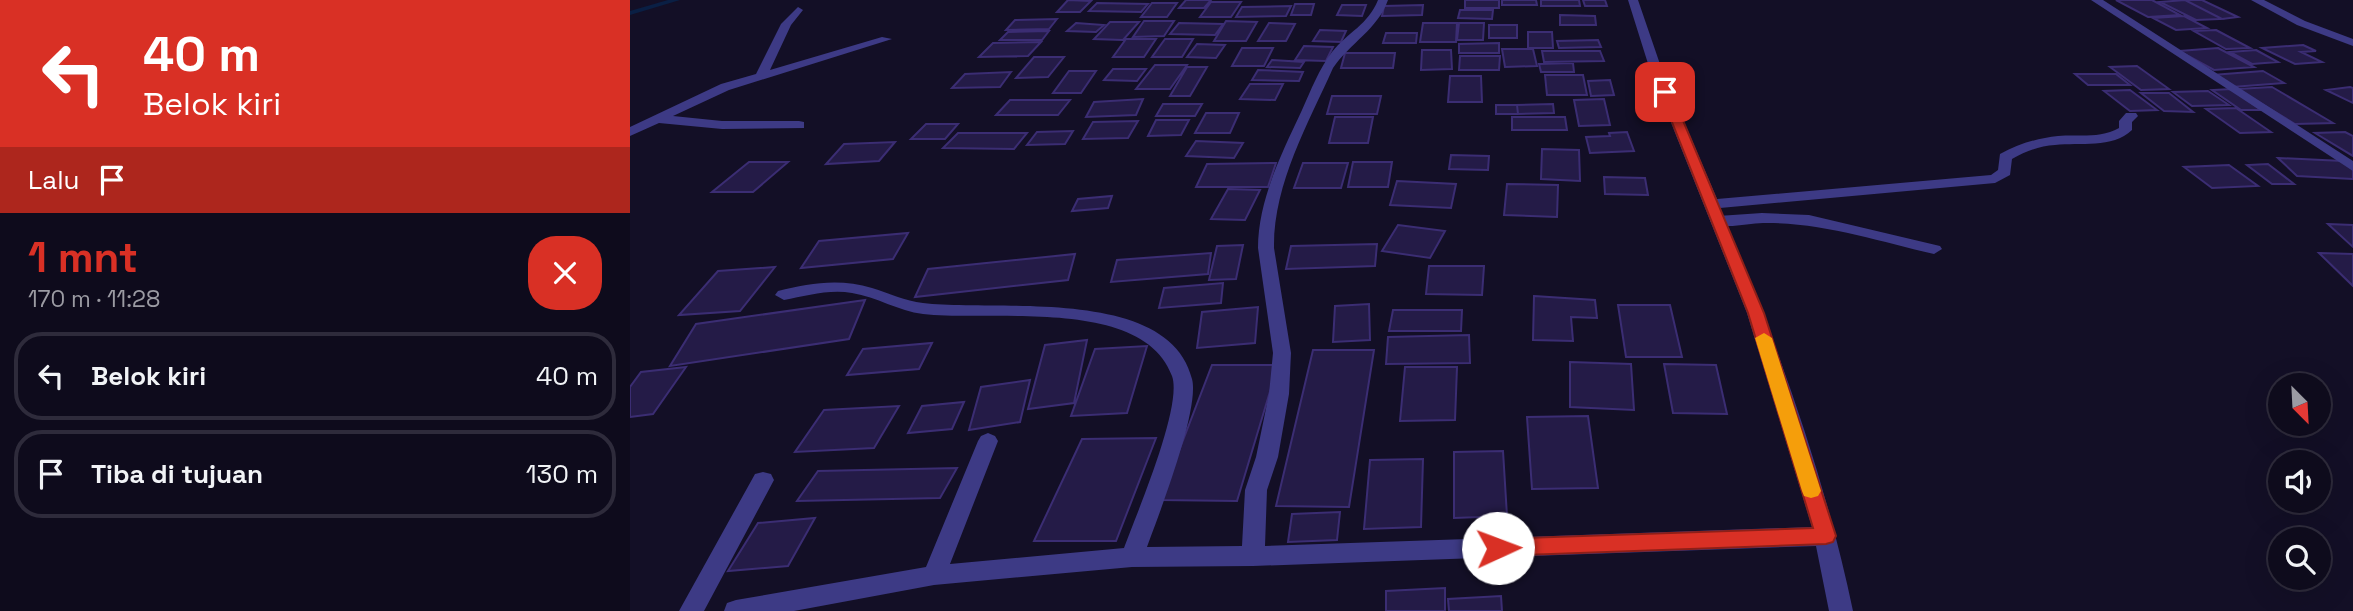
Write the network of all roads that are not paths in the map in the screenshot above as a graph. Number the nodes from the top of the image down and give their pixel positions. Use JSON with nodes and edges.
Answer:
{"nodes":[{"id":1,"x":1383,"y":0,"type":"edge"},
{"id":2,"x":1633,"y":0,"type":"edge"},
{"id":3,"x":2096,"y":0,"type":"edge"},
{"id":4,"x":2256,"y":0,"type":"edge"},
{"id":5,"x":798,"y":10,"type":"dead end"},
{"id":6,"x":886,"y":39,"type":"dead end"},
{"id":7,"x":2353,"y":43,"type":"edge"},
{"id":8,"x":761,"y":76,"type":"junction"},
{"id":9,"x":2131,"y":116,"type":"dead end"},
{"id":10,"x":658,"y":119,"type":"junction"},
{"id":11,"x":799,"y":125,"type":"dead end"},
{"id":12,"x":630,"y":132,"type":"edge"},
{"id":13,"x":2353,"y":167,"type":"edge"},
{"id":14,"x":1712,"y":204,"type":"junction"},
{"id":15,"x":1718,"y":222,"type":"junction"},
{"id":16,"x":1934,"y":249,"type":"dead end"},
{"id":17,"x":784,"y":295,"type":"dead end"},
{"id":18,"x":988,"y":441,"type":"dead end"},
{"id":19,"x":762,"y":480,"type":"dead end"},
{"id":20,"x":1826,"y":536,"type":"junction"},
{"id":21,"x":1253,"y":556,"type":"junction"},
{"id":22,"x":1132,"y":557,"type":"junction"},
{"id":23,"x":934,"y":575,"type":"junction"},
{"id":24,"x":781,"y":607,"type":"edge"},
{"id":25,"x":691,"y":611,"type":"edge"},
{"id":26,"x":736,"y":611,"type":"edge"},
{"id":27,"x":1841,"y":611,"type":"edge"}],
"edges":[{"from":1,"to":21,"type":"street"},
{"from":2,"to":14,"type":"street"},
{"from":3,"to":13,"type":"street"},
{"from":4,"to":7,"type":"street"},
{"from":5,"to":8,"type":"street"},
{"from":6,"to":8,"type":"street"},
{"from":8,"to":10,"type":"street"},
{"from":9,"to":14,"type":"street"},
{"from":10,"to":11,"type":"street"},
{"from":10,"to":12,"type":"street"},
{"from":14,"to":15,"type":"street"},
{"from":15,"to":16,"type":"street"},
{"from":15,"to":20,"type":"street"},
{"from":17,"to":22,"type":"street"},
{"from":18,"to":23,"type":"street"},
{"from":19,"to":25,"type":"street"},
{"from":20,"to":21,"type":"street"},
{"from":20,"to":27,"type":"street"},
{"from":21,"to":22,"type":"street"},
{"from":22,"to":23,"type":"street"},
{"from":23,"to":24,"type":"street"},
{"from":24,"to":26,"type":"street"}]}
